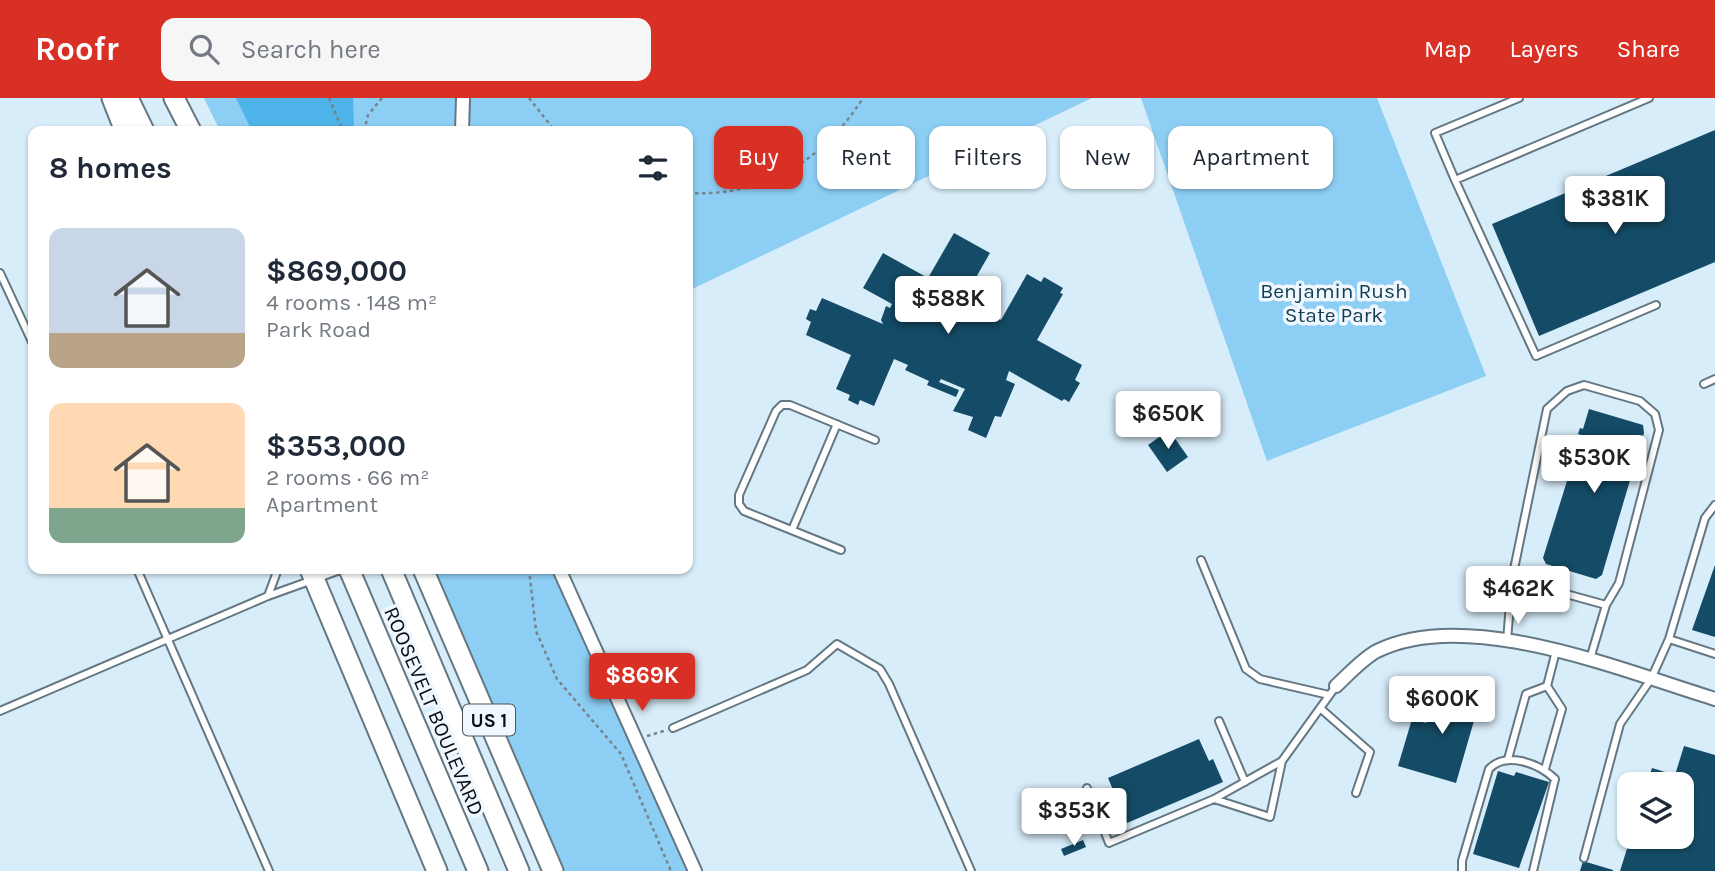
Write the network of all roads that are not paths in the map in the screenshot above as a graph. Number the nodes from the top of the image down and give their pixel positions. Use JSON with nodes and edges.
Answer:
{"nodes":[{"id":1,"x":111,"y":98,"type":"edge"},
{"id":2,"x":128,"y":98,"type":"edge"},
{"id":3,"x":174,"y":98,"type":"edge"},
{"id":4,"x":463,"y":98,"type":"edge"},
{"id":5,"x":1519,"y":98,"type":"edge"},
{"id":6,"x":1649,"y":98,"type":"edge"},
{"id":7,"x":1637,"y":100,"type":"edge"},
{"id":8,"x":123,"y":126,"type":"edge"},
{"id":9,"x":142,"y":126,"type":"edge"},
{"id":10,"x":188,"y":126,"type":"edge"},
{"id":11,"x":462,"y":126,"type":"edge"},
{"id":12,"x":1455,"y":180,"type":"junction"},
{"id":13,"x":0,"y":273,"type":"edge"},
{"id":14,"x":1656,"y":305,"type":"dead end"},
{"id":15,"x":28,"y":333,"type":"edge"},
{"id":16,"x":1715,"y":379,"type":"edge"},
{"id":17,"x":1704,"y":384,"type":"dead end"},
{"id":18,"x":837,"y":425,"type":"junction"},
{"id":19,"x":875,"y":440,"type":"dead end"},
{"id":20,"x":1715,"y":505,"type":"edge"},
{"id":21,"x":792,"y":530,"type":"junction"},
{"id":22,"x":841,"y":550,"type":"dead end"},
{"id":23,"x":1201,"y":560,"type":"dead end"},
{"id":24,"x":139,"y":574,"type":"edge"},
{"id":25,"x":276,"y":574,"type":"edge"},
{"id":26,"x":312,"y":574,"type":"edge"},
{"id":27,"x":351,"y":574,"type":"edge"},
{"id":28,"x":393,"y":574,"type":"edge"},
{"id":29,"x":425,"y":574,"type":"edge"},
{"id":30,"x":561,"y":574,"type":"edge"},
{"id":31,"x":1511,"y":579,"type":"junction"},
{"id":32,"x":268,"y":596,"type":"junction"},
{"id":33,"x":1606,"y":605,"type":"junction"},
{"id":34,"x":169,"y":638,"type":"junction"},
{"id":35,"x":1669,"y":639,"type":"junction"},
{"id":36,"x":1507,"y":641,"type":"junction"},
{"id":37,"x":1556,"y":651,"type":"junction"},
{"id":38,"x":1715,"y":654,"type":"edge"},
{"id":39,"x":1590,"y":661,"type":"junction"},
{"id":40,"x":1651,"y":679,"type":"junction"},
{"id":41,"x":1547,"y":686,"type":"junction"},
{"id":42,"x":1333,"y":690,"type":"junction"},
{"id":43,"x":1715,"y":699,"type":"edge"},
{"id":44,"x":1320,"y":708,"type":"junction"},
{"id":45,"x":0,"y":710,"type":"edge"},
{"id":46,"x":1219,"y":721,"type":"dead end"},
{"id":47,"x":673,"y":728,"type":"road end"},
{"id":48,"x":1508,"y":759,"type":"junction"},
{"id":49,"x":1282,"y":761,"type":"junction"},
{"id":50,"x":1545,"y":769,"type":"junction"},
{"id":51,"x":1245,"y":782,"type":"junction"},
{"id":52,"x":1087,"y":788,"type":"dead end"},
{"id":53,"x":1356,"y":793,"type":"dead end"},
{"id":54,"x":1214,"y":799,"type":"junction"},
{"id":55,"x":1584,"y":858,"type":"dead end"},
{"id":56,"x":269,"y":871,"type":"edge"},
{"id":57,"x":438,"y":871,"type":"edge"},
{"id":58,"x":478,"y":871,"type":"edge"},
{"id":59,"x":519,"y":871,"type":"edge"},
{"id":60,"x":553,"y":871,"type":"edge"},
{"id":61,"x":695,"y":871,"type":"edge"},
{"id":62,"x":971,"y":871,"type":"edge"},
{"id":63,"x":1462,"y":871,"type":"edge"},
{"id":64,"x":1533,"y":871,"type":"edge"}],
"edges":[{"from":1,"to":8,"type":"highway"},
{"from":2,"to":9,"type":"highway"},
{"from":3,"to":10,"type":"highway"},
{"from":4,"to":11,"type":"street"},
{"from":5,"to":12,"type":"lane"},
{"from":6,"to":7,"type":"lane"},
{"from":7,"to":12,"type":"lane"},
{"from":12,"to":14,"type":"lane"},
{"from":13,"to":15,"type":"lane"},
{"from":16,"to":17,"type":"lane"},
{"from":18,"to":19,"type":"lane"},
{"from":18,"to":21,"type":"lane"},
{"from":18,"to":21,"type":"lane"},
{"from":20,"to":35,"type":"lane"},
{"from":21,"to":22,"type":"lane"},
{"from":23,"to":42,"type":"lane"},
{"from":24,"to":34,"type":"lane"},
{"from":25,"to":32,"type":"lane"},
{"from":26,"to":32,"type":"lane"},
{"from":26,"to":57,"type":"highway"},
{"from":27,"to":58,"type":"highway","name":"ROOSEVELT BOULEVARD"},
{"from":28,"to":59,"type":"highway","name":"ROOSEVELT BOULEVARD","number":"US 1"},
{"from":29,"to":60,"type":"highway","number":"US 1"},
{"from":30,"to":61,"type":"street"},
{"from":31,"to":33,"type":"lane"},
{"from":31,"to":33,"type":"lane"},
{"from":31,"to":36,"type":"lane"},
{"from":32,"to":34,"type":"lane"},
{"from":33,"to":39,"type":"lane"},
{"from":34,"to":45,"type":"lane"},
{"from":34,"to":56,"type":"lane"},
{"from":35,"to":38,"type":"lane"},
{"from":35,"to":40,"type":"lane"},
{"from":36,"to":37,"type":"street"},
{"from":36,"to":42,"type":"street"},
{"from":37,"to":39,"type":"street"},
{"from":37,"to":41,"type":"lane"},
{"from":39,"to":40,"type":"street"},
{"from":40,"to":43,"type":"street"},
{"from":40,"to":55,"type":"lane"},
{"from":41,"to":48,"type":"lane"},
{"from":41,"to":50,"type":"lane"},
{"from":42,"to":44,"type":"lane"},
{"from":44,"to":49,"type":"lane"},
{"from":44,"to":53,"type":"lane"},
{"from":46,"to":51,"type":"lane"},
{"from":47,"to":62,"type":"lane"},
{"from":48,"to":50,"type":"lane"},
{"from":48,"to":63,"type":"lane"},
{"from":49,"to":51,"type":"lane"},
{"from":49,"to":54,"type":"lane"},
{"from":50,"to":64,"type":"lane"},
{"from":51,"to":54,"type":"lane"},
{"from":52,"to":54,"type":"lane"}]}
